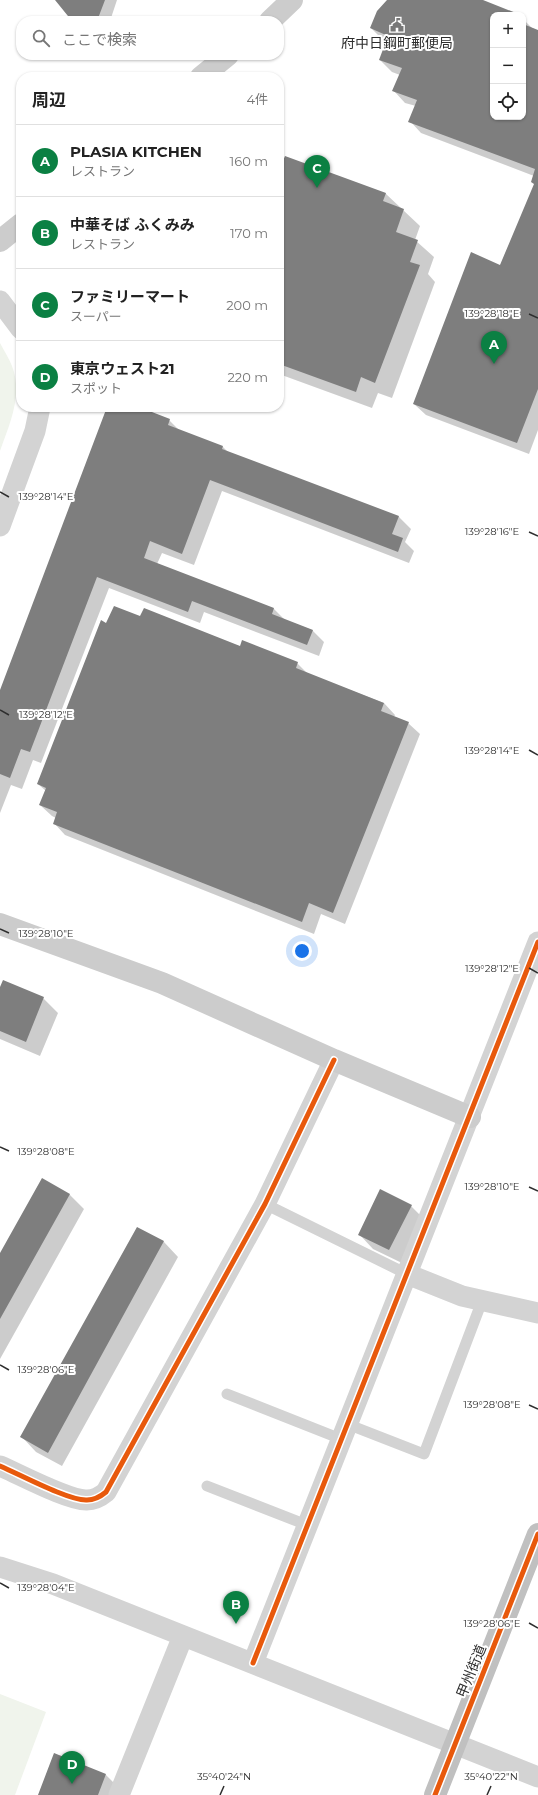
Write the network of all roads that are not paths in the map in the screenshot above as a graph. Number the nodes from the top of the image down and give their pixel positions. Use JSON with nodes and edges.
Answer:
{"nodes":[{"id":1,"x":292,"y":0,"type":"edge"},
{"id":2,"x":275,"y":16,"type":"edge"},
{"id":3,"x":222,"y":60,"type":"edge"},
{"id":4,"x":207,"y":72,"type":"edge"},
{"id":5,"x":16,"y":228,"type":"edge"},
{"id":6,"x":0,"y":241,"type":"edge"},
{"id":7,"x":0,"y":301,"type":"edge"},
{"id":8,"x":16,"y":323,"type":"edge"},
{"id":9,"x":39,"y":412,"type":"edge"},
{"id":10,"x":0,"y":526,"type":"edge"},
{"id":11,"x":0,"y":924,"type":"edge"},
{"id":12,"x":538,"y":942,"type":"edge"},
{"id":13,"x":334,"y":1060,"type":"junction"},
{"id":14,"x":470,"y":1116,"type":"junction"},
{"id":15,"x":265,"y":1204,"type":"junction"},
{"id":16,"x":406,"y":1274,"type":"junction"},
{"id":17,"x":482,"y":1301,"type":"junction"},
{"id":18,"x":538,"y":1313,"type":"edge"},
{"id":19,"x":227,"y":1394,"type":"dead end"},
{"id":20,"x":344,"y":1431,"type":"junction"},
{"id":21,"x":0,"y":1466,"type":"edge"},
{"id":22,"x":207,"y":1486,"type":"dead end"},
{"id":23,"x":307,"y":1525,"type":"junction"},
{"id":24,"x":538,"y":1534,"type":"edge"},
{"id":25,"x":0,"y":1567,"type":"edge"},
{"id":26,"x":182,"y":1636,"type":"junction"},
{"id":27,"x":253,"y":1663,"type":"junction"},
{"id":28,"x":455,"y":1743,"type":"junction"},
{"id":29,"x":538,"y":1777,"type":"edge"},
{"id":30,"x":119,"y":1795,"type":"edge"},
{"id":31,"x":435,"y":1795,"type":"edge"}],
"edges":[{"from":1,"to":2,"type":"street"},
{"from":3,"to":4,"type":"street"},
{"from":5,"to":6,"type":"street"},
{"from":7,"to":8,"type":"street"},
{"from":9,"to":10,"type":"street"},
{"from":11,"to":13,"type":"street"},
{"from":12,"to":14,"type":"street"},
{"from":13,"to":14,"type":"street"},
{"from":13,"to":15,"type":"street"},
{"from":14,"to":16,"type":"street"},
{"from":15,"to":16,"type":"lane"},
{"from":15,"to":21,"type":"street"},
{"from":16,"to":17,"type":"street"},
{"from":16,"to":20,"type":"street"},
{"from":17,"to":18,"type":"street"},
{"from":17,"to":20,"type":"lane"},
{"from":19,"to":20,"type":"lane"},
{"from":20,"to":23,"type":"street"},
{"from":22,"to":23,"type":"lane"},
{"from":23,"to":27,"type":"street"},
{"from":24,"to":28,"type":"highway","name":"甲州街道"},
{"from":25,"to":26,"type":"street"},
{"from":26,"to":27,"type":"street"},
{"from":26,"to":30,"type":"street"},
{"from":27,"to":28,"type":"street"},
{"from":28,"to":29,"type":"street"},
{"from":28,"to":31,"type":"highway","name":"甲州街道"}]}
